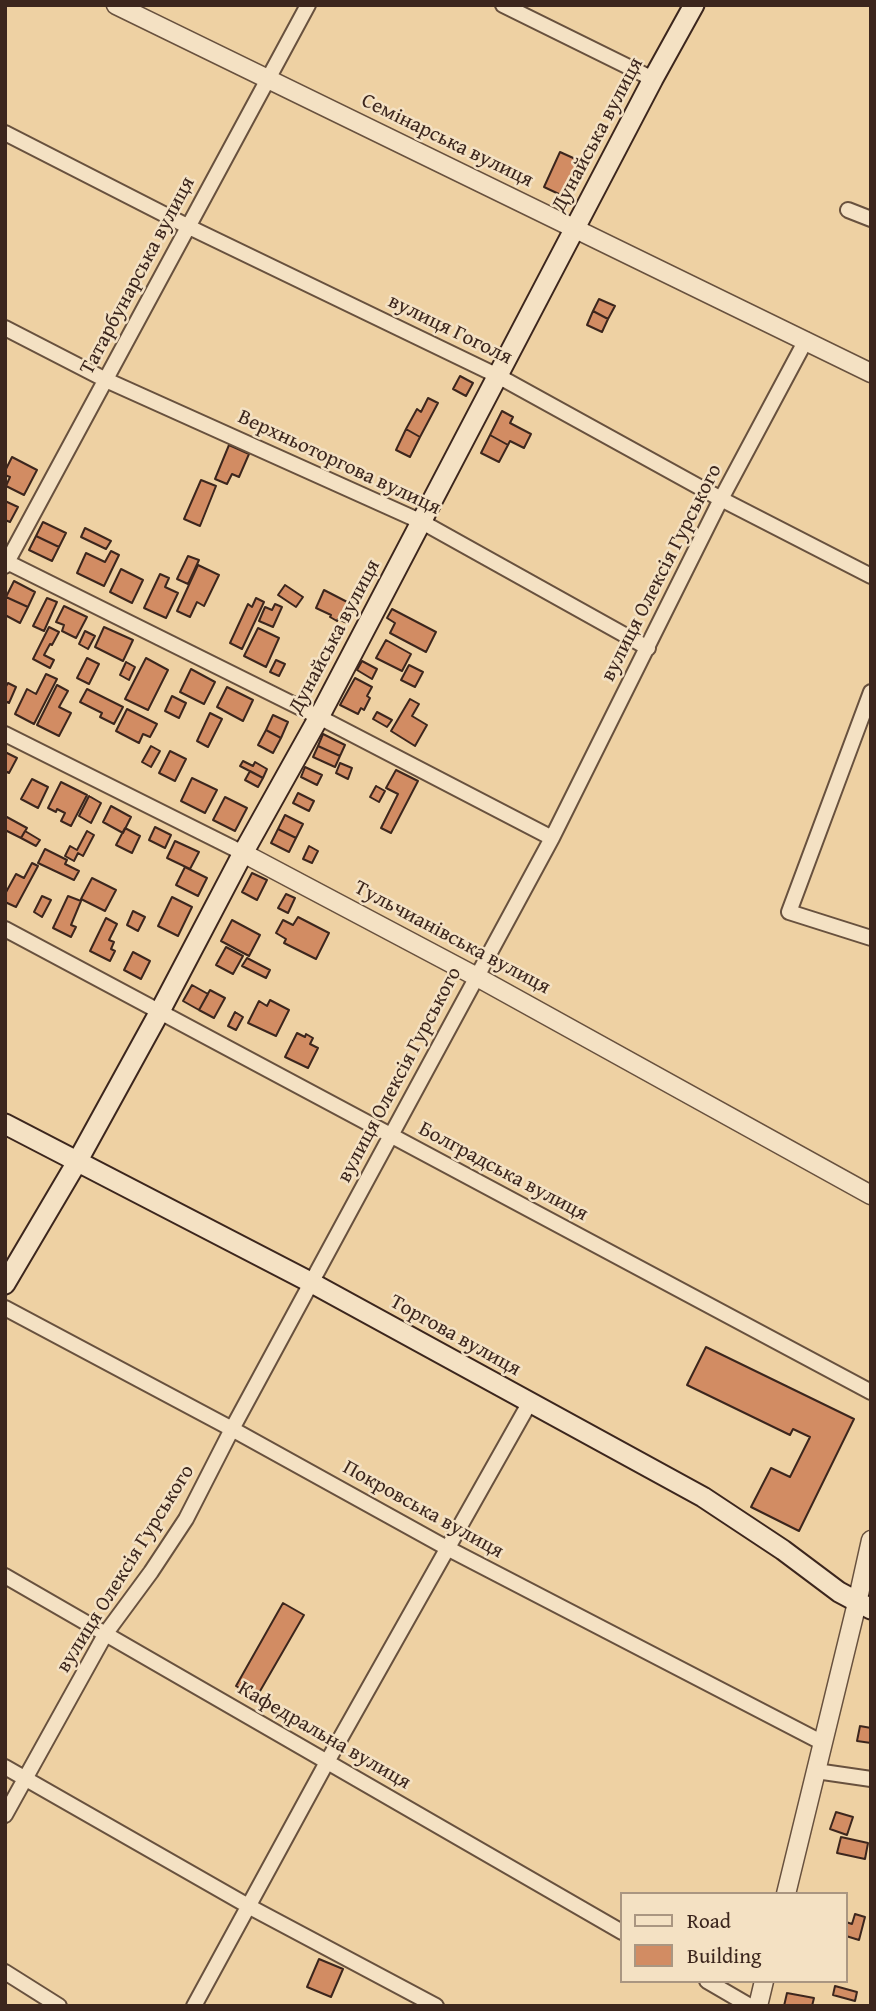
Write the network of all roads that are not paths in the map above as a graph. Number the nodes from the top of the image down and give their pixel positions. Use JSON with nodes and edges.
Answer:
{"nodes":[{"id":1,"x":116,"y":5,"type":"edge"},
{"id":2,"x":308,"y":5,"type":"edge"},
{"id":3,"x":503,"y":5,"type":"edge"},
{"id":4,"x":694,"y":5,"type":"edge"},
{"id":5,"x":268,"y":79,"type":"junction"},
{"id":6,"x":653,"y":79,"type":"junction"},
{"id":7,"x":5,"y":133,"type":"edge"},
{"id":8,"x":848,"y":210,"type":"dead end"},
{"id":9,"x":871,"y":219,"type":"edge"},
{"id":10,"x":189,"y":226,"type":"junction"},
{"id":11,"x":575,"y":228,"type":"junction"},
{"id":12,"x":5,"y":328,"type":"edge"},
{"id":13,"x":806,"y":340,"type":"junction"},
{"id":14,"x":871,"y":373,"type":"edge"},
{"id":15,"x":498,"y":376,"type":"junction"},
{"id":16,"x":106,"y":380,"type":"junction"},
{"id":17,"x":721,"y":499,"type":"junction"},
{"id":18,"x":422,"y":522,"type":"junction"},
{"id":19,"x":6,"y":563,"type":"edge"},
{"id":20,"x":871,"y":576,"type":"edge"},
{"id":21,"x":648,"y":648,"type":"junction"},
{"id":22,"x":871,"y":692,"type":"edge"},
{"id":23,"x":318,"y":717,"type":"junction"},
{"id":24,"x":5,"y":734,"type":"edge"},
{"id":25,"x":552,"y":838,"type":"junction"},
{"id":26,"x":243,"y":853,"type":"junction"},
{"id":27,"x":5,"y":929,"type":"edge"},
{"id":28,"x":871,"y":938,"type":"edge"},
{"id":29,"x":478,"y":977,"type":"junction"},
{"id":30,"x":159,"y":1013,"type":"junction"},
{"id":31,"x":5,"y":1124,"type":"edge"},
{"id":32,"x":391,"y":1137,"type":"junction"},
{"id":33,"x":77,"y":1162,"type":"junction"},
{"id":34,"x":871,"y":1195,"type":"edge"},
{"id":35,"x":312,"y":1283,"type":"junction"},
{"id":36,"x":5,"y":1284,"type":"edge"},
{"id":37,"x":5,"y":1308,"type":"edge"},
{"id":38,"x":871,"y":1392,"type":"edge"},
{"id":39,"x":530,"y":1402,"type":"junction"},
{"id":40,"x":232,"y":1429,"type":"junction"},
{"id":41,"x":871,"y":1540,"type":"edge"},
{"id":42,"x":447,"y":1548,"type":"junction"},
{"id":43,"x":5,"y":1576,"type":"edge"},
{"id":44,"x":864,"y":1606,"type":"edge"},
{"id":45,"x":106,"y":1633,"type":"junction"},
{"id":46,"x":823,"y":1743,"type":"junction"},
{"id":47,"x":327,"y":1762,"type":"junction"},
{"id":48,"x":5,"y":1767,"type":"edge"},
{"id":49,"x":816,"y":1771,"type":"junction"},
{"id":50,"x":871,"y":1779,"type":"edge"},
{"id":51,"x":26,"y":1780,"type":"junction"},
{"id":52,"x":5,"y":1815,"type":"edge"},
{"id":53,"x":786,"y":1892,"type":"edge"},
{"id":54,"x":250,"y":1907,"type":"junction"},
{"id":55,"x":620,"y":1931,"type":"edge"},
{"id":56,"x":5,"y":1972,"type":"edge"},
{"id":57,"x":711,"y":1983,"type":"edge"},
{"id":58,"x":764,"y":1983,"type":"edge"},
{"id":59,"x":59,"y":2006,"type":"edge"},
{"id":60,"x":194,"y":2006,"type":"edge"},
{"id":61,"x":436,"y":2006,"type":"edge"},
{"id":62,"x":750,"y":2006,"type":"edge"},
{"id":63,"x":758,"y":2006,"type":"edge"}],
"edges":[{"from":1,"to":5,"type":"street","name":"Семінарська вулиця"},
{"from":2,"to":5,"type":"street","name":"Татарбунарська вулиця"},
{"from":3,"to":6,"type":"street"},
{"from":4,"to":6,"type":"main road","name":"Дунайська вулиця"},
{"from":5,"to":10,"type":"street","name":"Татарбунарська вулиця"},
{"from":5,"to":11,"type":"street","name":"Семінарська вулиця"},
{"from":6,"to":11,"type":"main road","name":"Дунайська вулиця"},
{"from":7,"to":10,"type":"street","name":"вулиця Гоголя"},
{"from":8,"to":9,"type":"street"},
{"from":10,"to":15,"type":"street","name":"вулиця Гоголя"},
{"from":10,"to":16,"type":"street","name":"Татарбунарська вулиця"},
{"from":11,"to":13,"type":"street","name":"Семінарська вулиця"},
{"from":11,"to":15,"type":"main road","name":"Дунайська вулиця"},
{"from":12,"to":16,"type":"street","name":"Верхньоторгова вулиця"},
{"from":13,"to":14,"type":"street","name":"Семінарська вулиця"},
{"from":13,"to":17,"type":"street","name":"вулиця Олексія Гурського"},
{"from":15,"to":17,"type":"street","name":"вулиця Гоголя"},
{"from":15,"to":18,"type":"main road","name":"Дунайська вулиця"},
{"from":16,"to":18,"type":"street","name":"Верхньоторгова вулиця"},
{"from":16,"to":19,"type":"street","name":"Татарбунарська вулиця"},
{"from":17,"to":20,"type":"street","name":"вулиця Гоголя"},
{"from":17,"to":21,"type":"street","name":"вулиця Олексія Гурського"},
{"from":18,"to":21,"type":"street","name":"Верхньоторгова вулиця"},
{"from":18,"to":23,"type":"main road","name":"Дунайська вулиця"},
{"from":19,"to":23,"type":"street"},
{"from":21,"to":25,"type":"street","name":"вулиця Олексія Гурського"},
{"from":22,"to":28,"type":"street"},
{"from":23,"to":25,"type":"street"},
{"from":23,"to":26,"type":"main road","name":"Дунайська вулиця"},
{"from":24,"to":26,"type":"street","name":"Тульчианівська вулиця"},
{"from":25,"to":29,"type":"street","name":"вулиця Олексія Гурського"},
{"from":26,"to":29,"type":"street","name":"Тульчианівська вулиця"},
{"from":26,"to":30,"type":"main road","name":"Дунайська вулиця"},
{"from":27,"to":30,"type":"street","name":"Болградська вулиця"},
{"from":29,"to":32,"type":"street","name":"вулиця Олексія Гурського"},
{"from":29,"to":34,"type":"street","name":"Тульчианівська вулиця"},
{"from":30,"to":32,"type":"street","name":"Болградська вулиця"},
{"from":30,"to":33,"type":"main road","name":"Дунайська вулиця"},
{"from":31,"to":33,"type":"main road","name":"Торгова вулиця"},
{"from":32,"to":35,"type":"street","name":"вулиця Олексія Гурського"},
{"from":32,"to":38,"type":"street","name":"Болградська вулиця"},
{"from":33,"to":35,"type":"main road","name":"Торгова вулиця"},
{"from":33,"to":36,"type":"main road","name":"Дунайська вулиця"},
{"from":35,"to":39,"type":"main road","name":"Торгова вулиця"},
{"from":35,"to":40,"type":"street","name":"вулиця Олексія Гурського"},
{"from":37,"to":40,"type":"street","name":"Покровська вулиця"},
{"from":39,"to":42,"type":"street"},
{"from":39,"to":44,"type":"main road","name":"Торгова вулиця"},
{"from":40,"to":42,"type":"street","name":"Покровська вулиця"},
{"from":40,"to":45,"type":"street","name":"вулиця Олексія Гурського"},
{"from":41,"to":44,"type":"street"},
{"from":42,"to":46,"type":"street","name":"Покровська вулиця"},
{"from":42,"to":47,"type":"street"},
{"from":43,"to":45,"type":"street","name":"Кафедральна вулиця"},
{"from":44,"to":46,"type":"street"},
{"from":45,"to":47,"type":"street","name":"Кафедральна вулиця"},
{"from":45,"to":51,"type":"street","name":"вулиця Олексія Гурського"},
{"from":46,"to":49,"type":"street"},
{"from":47,"to":54,"type":"street"},
{"from":47,"to":55,"type":"street","name":"Кафедральна вулиця"},
{"from":48,"to":51,"type":"street"},
{"from":49,"to":50,"type":"street"},
{"from":49,"to":53,"type":"street"},
{"from":51,"to":52,"type":"street","name":"вулиця Олексія Гурського"},
{"from":51,"to":54,"type":"street"},
{"from":54,"to":60,"type":"street"},
{"from":54,"to":61,"type":"street"},
{"from":56,"to":59,"type":"street"},
{"from":57,"to":62,"type":"street"},
{"from":58,"to":63,"type":"street"}]}
